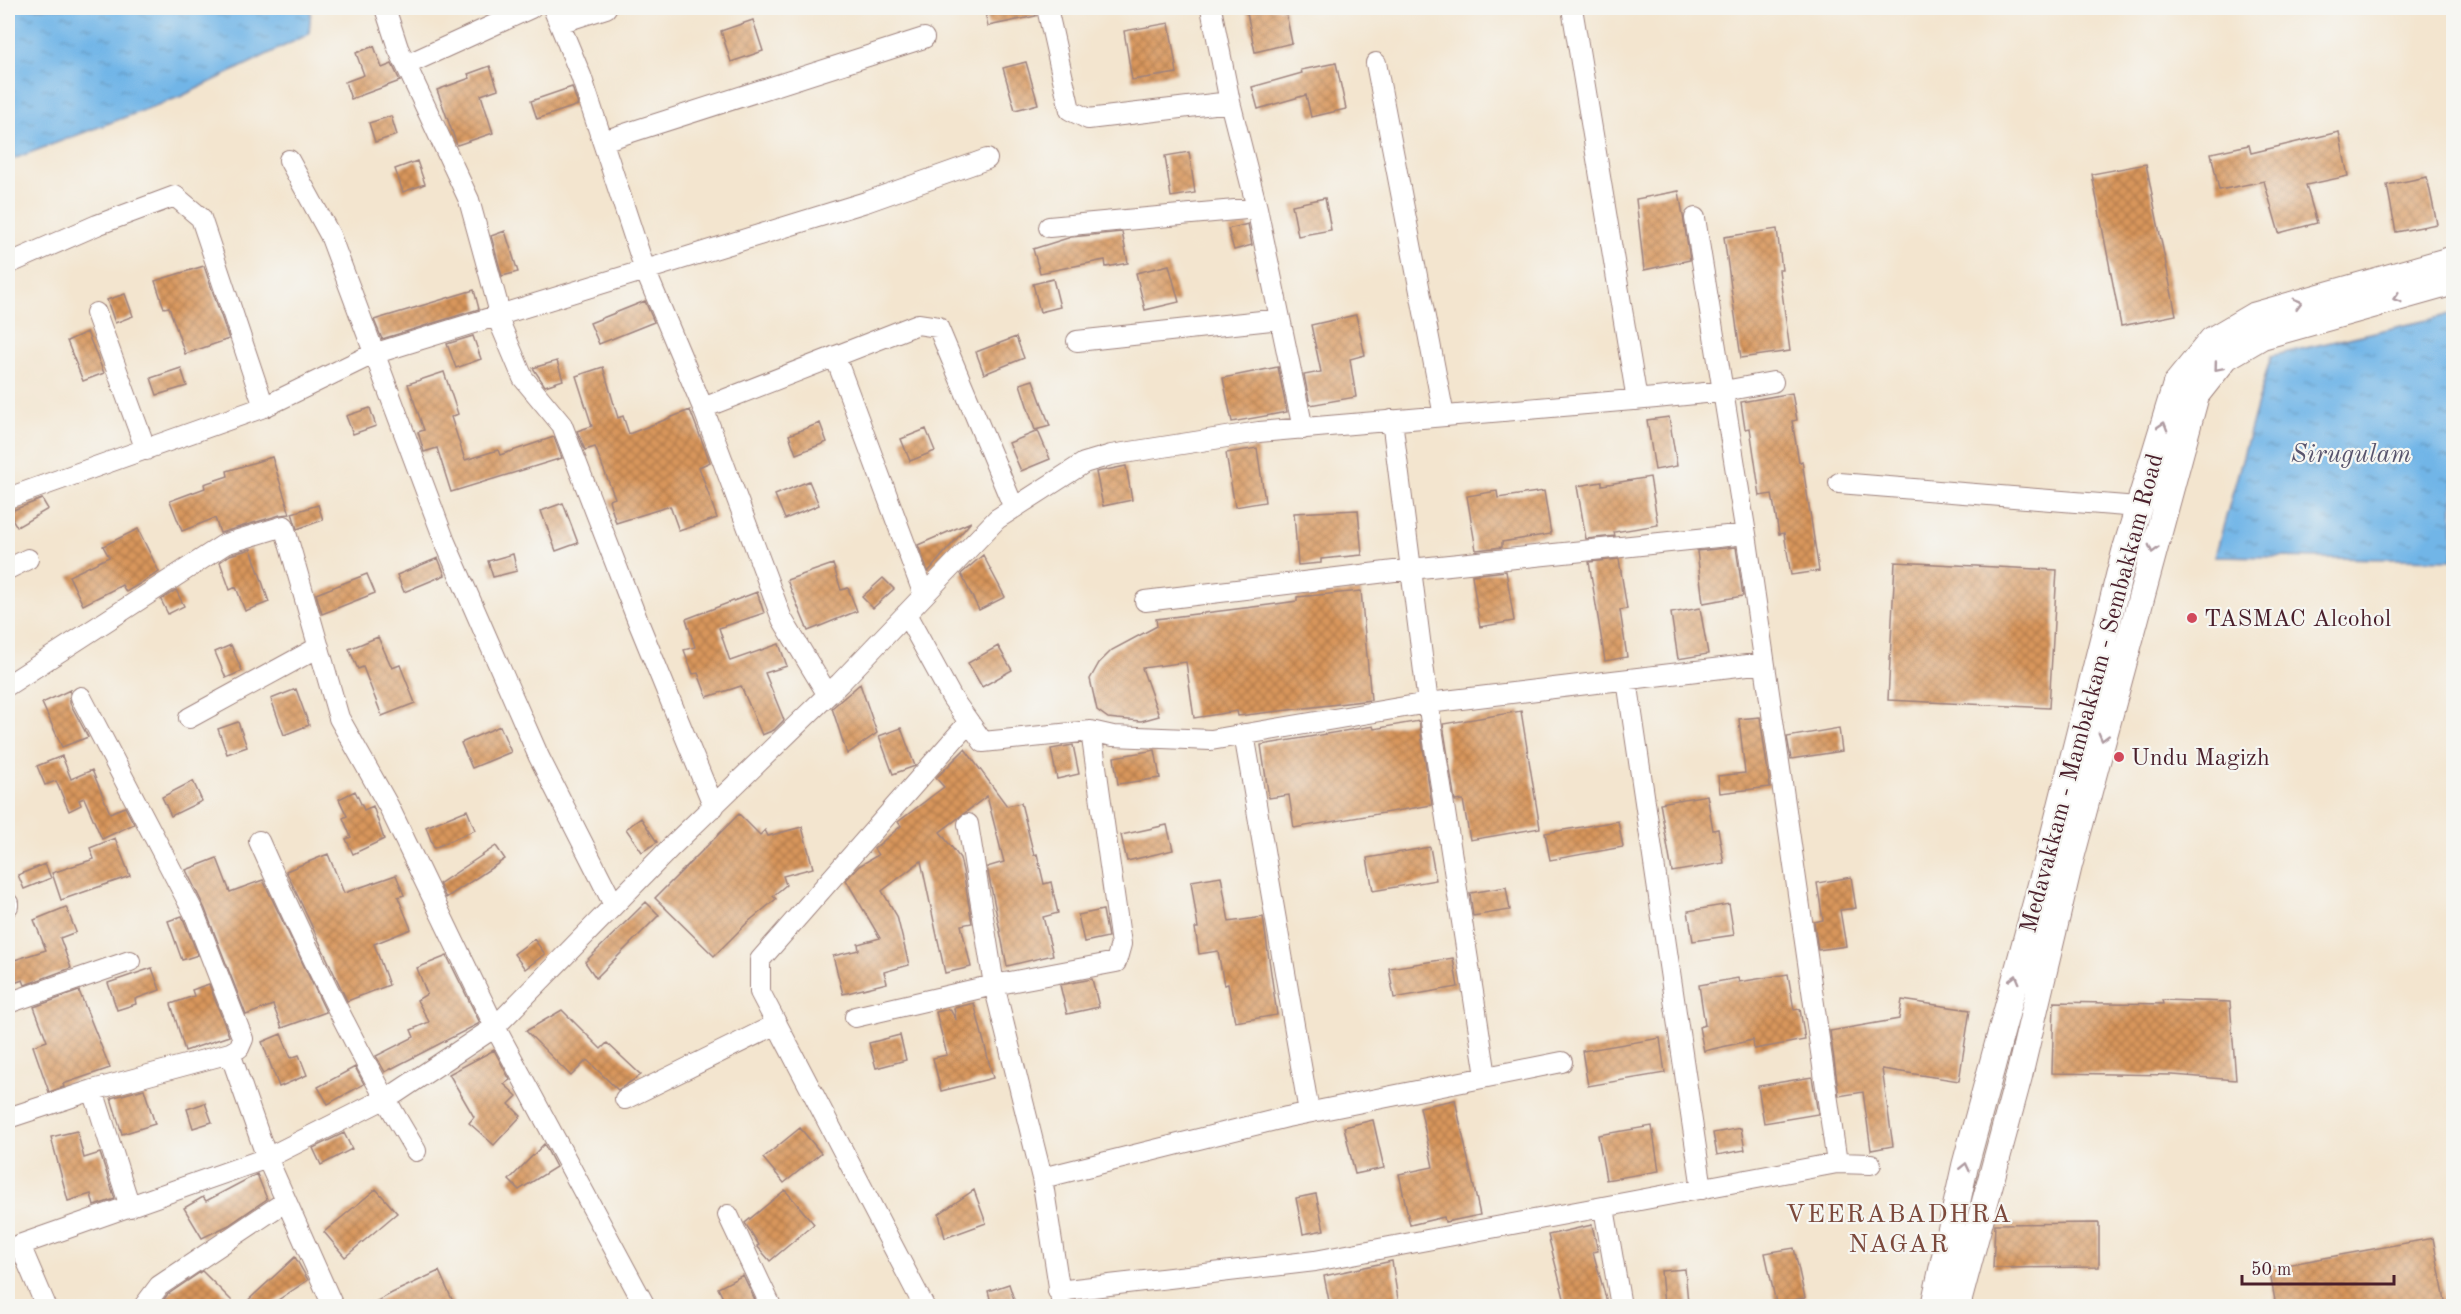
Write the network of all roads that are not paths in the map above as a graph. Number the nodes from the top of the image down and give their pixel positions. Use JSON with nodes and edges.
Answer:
{"nodes":[{"id":1,"x":385,"y":8,"type":"edge"},
{"id":2,"x":531,"y":8,"type":"edge"},
{"id":3,"x":606,"y":8,"type":"edge"},
{"id":4,"x":1047,"y":8,"type":"edge"},
{"id":5,"x":1211,"y":8,"type":"edge"},
{"id":6,"x":1572,"y":8,"type":"edge"},
{"id":7,"x":556,"y":15,"type":"edge"},
{"id":8,"x":924,"y":38,"type":"dead end"},
{"id":9,"x":1376,"y":63,"type":"dead end"},
{"id":10,"x":406,"y":65,"type":"junction"},
{"id":11,"x":1230,"y":102,"type":"junction"},
{"id":12,"x":603,"y":141,"type":"junction"},
{"id":13,"x":987,"y":159,"type":"dead end"},
{"id":14,"x":289,"y":160,"type":"dead end"},
{"id":15,"x":1257,"y":208,"type":"junction"},
{"id":16,"x":1695,"y":218,"type":"dead end"},
{"id":17,"x":1049,"y":226,"type":"dead end"},
{"id":18,"x":2454,"y":259,"type":"edge"},
{"id":19,"x":8,"y":264,"type":"edge"},
{"id":20,"x":645,"y":270,"type":"junction"},
{"id":21,"x":2454,"y":282,"type":"edge"},
{"id":22,"x":96,"y":313,"type":"dead end"},
{"id":23,"x":498,"y":314,"type":"junction"},
{"id":24,"x":1280,"y":319,"type":"junction"},
{"id":25,"x":1077,"y":341,"type":"dead end"},
{"id":26,"x":373,"y":354,"type":"junction"},
{"id":27,"x":835,"y":356,"type":"junction"},
{"id":28,"x":1773,"y":382,"type":"dead end"},
{"id":29,"x":1724,"y":391,"type":"junction"},
{"id":30,"x":1637,"y":400,"type":"junction"},
{"id":31,"x":264,"y":407,"type":"junction"},
{"id":32,"x":703,"y":408,"type":"junction"},
{"id":33,"x":1443,"y":416,"type":"junction"},
{"id":34,"x":1392,"y":420,"type":"junction"},
{"id":35,"x":1304,"y":429,"type":"junction"},
{"id":36,"x":146,"y":450,"type":"junction"},
{"id":37,"x":1839,"y":483,"type":"dead end"},
{"id":38,"x":8,"y":498,"type":"edge"},
{"id":39,"x":2138,"y":507,"type":"junction"},
{"id":40,"x":1014,"y":508,"type":"junction"},
{"id":41,"x":1746,"y":534,"type":"junction"},
{"id":42,"x":28,"y":559,"type":"dead end"},
{"id":43,"x":8,"y":569,"type":"edge"},
{"id":44,"x":1411,"y":569,"type":"junction"},
{"id":45,"x":924,"y":595,"type":"junction"},
{"id":46,"x":1145,"y":601,"type":"dead end"},
{"id":47,"x":906,"y":614,"type":"junction"},
{"id":48,"x":319,"y":647,"type":"junction"},
{"id":49,"x":1764,"y":663,"type":"junction"},
{"id":50,"x":1628,"y":680,"type":"junction"},
{"id":51,"x":8,"y":685,"type":"edge"},
{"id":52,"x":828,"y":695,"type":"junction"},
{"id":53,"x":81,"y":697,"type":"dead end"},
{"id":54,"x":1428,"y":703,"type":"junction"},
{"id":55,"x":189,"y":718,"type":"dead end"},
{"id":56,"x":969,"y":722,"type":"junction"},
{"id":57,"x":1091,"y":731,"type":"junction"},
{"id":58,"x":1244,"y":734,"type":"junction"},
{"id":59,"x":714,"y":807,"type":"junction"},
{"id":60,"x":968,"y":824,"type":"dead end"},
{"id":61,"x":259,"y":841,"type":"dead end"},
{"id":62,"x":614,"y":905,"type":"junction"},
{"id":63,"x":130,"y":961,"type":"dead end"},
{"id":64,"x":994,"y":985,"type":"junction"},
{"id":65,"x":8,"y":1004,"type":"edge"},
{"id":66,"x":855,"y":1017,"type":"dead end"},
{"id":67,"x":777,"y":1024,"type":"junction"},
{"id":68,"x":495,"y":1027,"type":"junction"},
{"id":69,"x":230,"y":1053,"type":"junction"},
{"id":70,"x":1562,"y":1062,"type":"dead end"},
{"id":71,"x":1486,"y":1076,"type":"junction"},
{"id":72,"x":93,"y":1090,"type":"junction"},
{"id":73,"x":385,"y":1099,"type":"junction"},
{"id":74,"x":625,"y":1099,"type":"dead end"},
{"id":75,"x":1310,"y":1112,"type":"junction"},
{"id":76,"x":8,"y":1118,"type":"edge"},
{"id":77,"x":417,"y":1151,"type":"dead end"},
{"id":78,"x":267,"y":1158,"type":"junction"},
{"id":79,"x":1836,"y":1163,"type":"junction"},
{"id":80,"x":1871,"y":1164,"type":"dead end"},
{"id":81,"x":1042,"y":1178,"type":"junction"},
{"id":82,"x":1702,"y":1189,"type":"junction"},
{"id":83,"x":286,"y":1201,"type":"junction"},
{"id":84,"x":130,"y":1207,"type":"junction"},
{"id":85,"x":1604,"y":1208,"type":"junction"},
{"id":86,"x":728,"y":1215,"type":"dead end"},
{"id":87,"x":14,"y":1247,"type":"edge"},
{"id":88,"x":1060,"y":1299,"type":"edge"},
{"id":89,"x":46,"y":1306,"type":"edge"},
{"id":90,"x":144,"y":1306,"type":"edge"},
{"id":91,"x":333,"y":1306,"type":"edge"},
{"id":92,"x":645,"y":1306,"type":"edge"},
{"id":93,"x":771,"y":1306,"type":"edge"},
{"id":94,"x":924,"y":1306,"type":"edge"},
{"id":95,"x":1621,"y":1306,"type":"edge"},
{"id":96,"x":1934,"y":1306,"type":"edge"},
{"id":97,"x":1957,"y":1306,"type":"edge"}],
"edges":[{"from":1,"to":10,"type":"street"},
{"from":2,"to":10,"type":"street"},
{"from":3,"to":7,"type":"street"},
{"from":4,"to":11,"type":"street"},
{"from":5,"to":11,"type":"street"},
{"from":6,"to":30,"type":"street"},
{"from":7,"to":12,"type":"street"},
{"from":8,"to":12,"type":"street"},
{"from":9,"to":33,"type":"street"},
{"from":10,"to":23,"type":"street"},
{"from":11,"to":15,"type":"street"},
{"from":12,"to":20,"type":"street"},
{"from":13,"to":20,"type":"street"},
{"from":14,"to":26,"type":"street"},
{"from":15,"to":17,"type":"street"},
{"from":15,"to":24,"type":"street"},
{"from":16,"to":29,"type":"street"},
{"from":39,"to":18,"type":"main road","name":"Medavakkam - Mambakkam - Sembakkam Road","one_way":true},
{"from":19,"to":31,"type":"street"},
{"from":20,"to":23,"type":"street"},
{"from":20,"to":32,"type":"street"},
{"from":21,"to":97,"type":"main road","name":"Medavakkam - Mambakkam - Sembakkam Road","one_way":true},
{"from":22,"to":36,"type":"street"},
{"from":23,"to":26,"type":"street"},
{"from":23,"to":59,"type":"street"},
{"from":24,"to":25,"type":"street"},
{"from":24,"to":35,"type":"street"},
{"from":26,"to":31,"type":"street"},
{"from":26,"to":62,"type":"street"},
{"from":27,"to":32,"type":"street"},
{"from":27,"to":40,"type":"street"},
{"from":27,"to":45,"type":"street"},
{"from":28,"to":29,"type":"street"},
{"from":29,"to":30,"type":"street"},
{"from":29,"to":41,"type":"street"},
{"from":30,"to":33,"type":"street"},
{"from":31,"to":36,"type":"street"},
{"from":32,"to":52,"type":"street"},
{"from":33,"to":34,"type":"street"},
{"from":34,"to":35,"type":"street"},
{"from":34,"to":44,"type":"street"},
{"from":35,"to":40,"type":"street"},
{"from":36,"to":38,"type":"street"},
{"from":37,"to":39,"type":"street"},
{"from":96,"to":39,"type":"main road","name":"Medavakkam - Mambakkam - Sembakkam Road","one_way":true},
{"from":40,"to":45,"type":"street"},
{"from":41,"to":44,"type":"street"},
{"from":41,"to":49,"type":"street"},
{"from":42,"to":43,"type":"street"},
{"from":44,"to":46,"type":"street"},
{"from":44,"to":54,"type":"street"},
{"from":45,"to":47,"type":"street"},
{"from":47,"to":52,"type":"street"},
{"from":47,"to":56,"type":"street"},
{"from":48,"to":51,"type":"street"},
{"from":48,"to":55,"type":"street"},
{"from":48,"to":68,"type":"street"},
{"from":49,"to":50,"type":"street"},
{"from":49,"to":79,"type":"street"},
{"from":50,"to":54,"type":"street"},
{"from":50,"to":82,"type":"street"},
{"from":52,"to":59,"type":"street"},
{"from":53,"to":69,"type":"street"},
{"from":54,"to":58,"type":"street"},
{"from":54,"to":71,"type":"street"},
{"from":56,"to":57,"type":"street"},
{"from":56,"to":67,"type":"street"},
{"from":57,"to":58,"type":"street"},
{"from":57,"to":64,"type":"street"},
{"from":58,"to":75,"type":"street"},
{"from":59,"to":62,"type":"street"},
{"from":60,"to":64,"type":"street"},
{"from":61,"to":73,"type":"street"},
{"from":62,"to":68,"type":"street"},
{"from":63,"to":65,"type":"street"},
{"from":64,"to":66,"type":"street"},
{"from":64,"to":81,"type":"street"},
{"from":67,"to":74,"type":"street"},
{"from":67,"to":94,"type":"street"},
{"from":68,"to":73,"type":"street"},
{"from":68,"to":92,"type":"street"},
{"from":69,"to":72,"type":"street"},
{"from":69,"to":78,"type":"street"},
{"from":70,"to":71,"type":"street"},
{"from":71,"to":75,"type":"street"},
{"from":72,"to":76,"type":"street"},
{"from":72,"to":84,"type":"street"},
{"from":73,"to":77,"type":"street"},
{"from":73,"to":78,"type":"street"},
{"from":75,"to":81,"type":"street"},
{"from":78,"to":83,"type":"street"},
{"from":78,"to":84,"type":"street"},
{"from":79,"to":80,"type":"street"},
{"from":79,"to":82,"type":"street"},
{"from":81,"to":88,"type":"street"},
{"from":82,"to":85,"type":"street"},
{"from":83,"to":90,"type":"street"},
{"from":83,"to":91,"type":"street"},
{"from":84,"to":87,"type":"street"},
{"from":85,"to":88,"type":"street"},
{"from":85,"to":95,"type":"street"},
{"from":86,"to":93,"type":"street"},
{"from":87,"to":89,"type":"street"}]}
